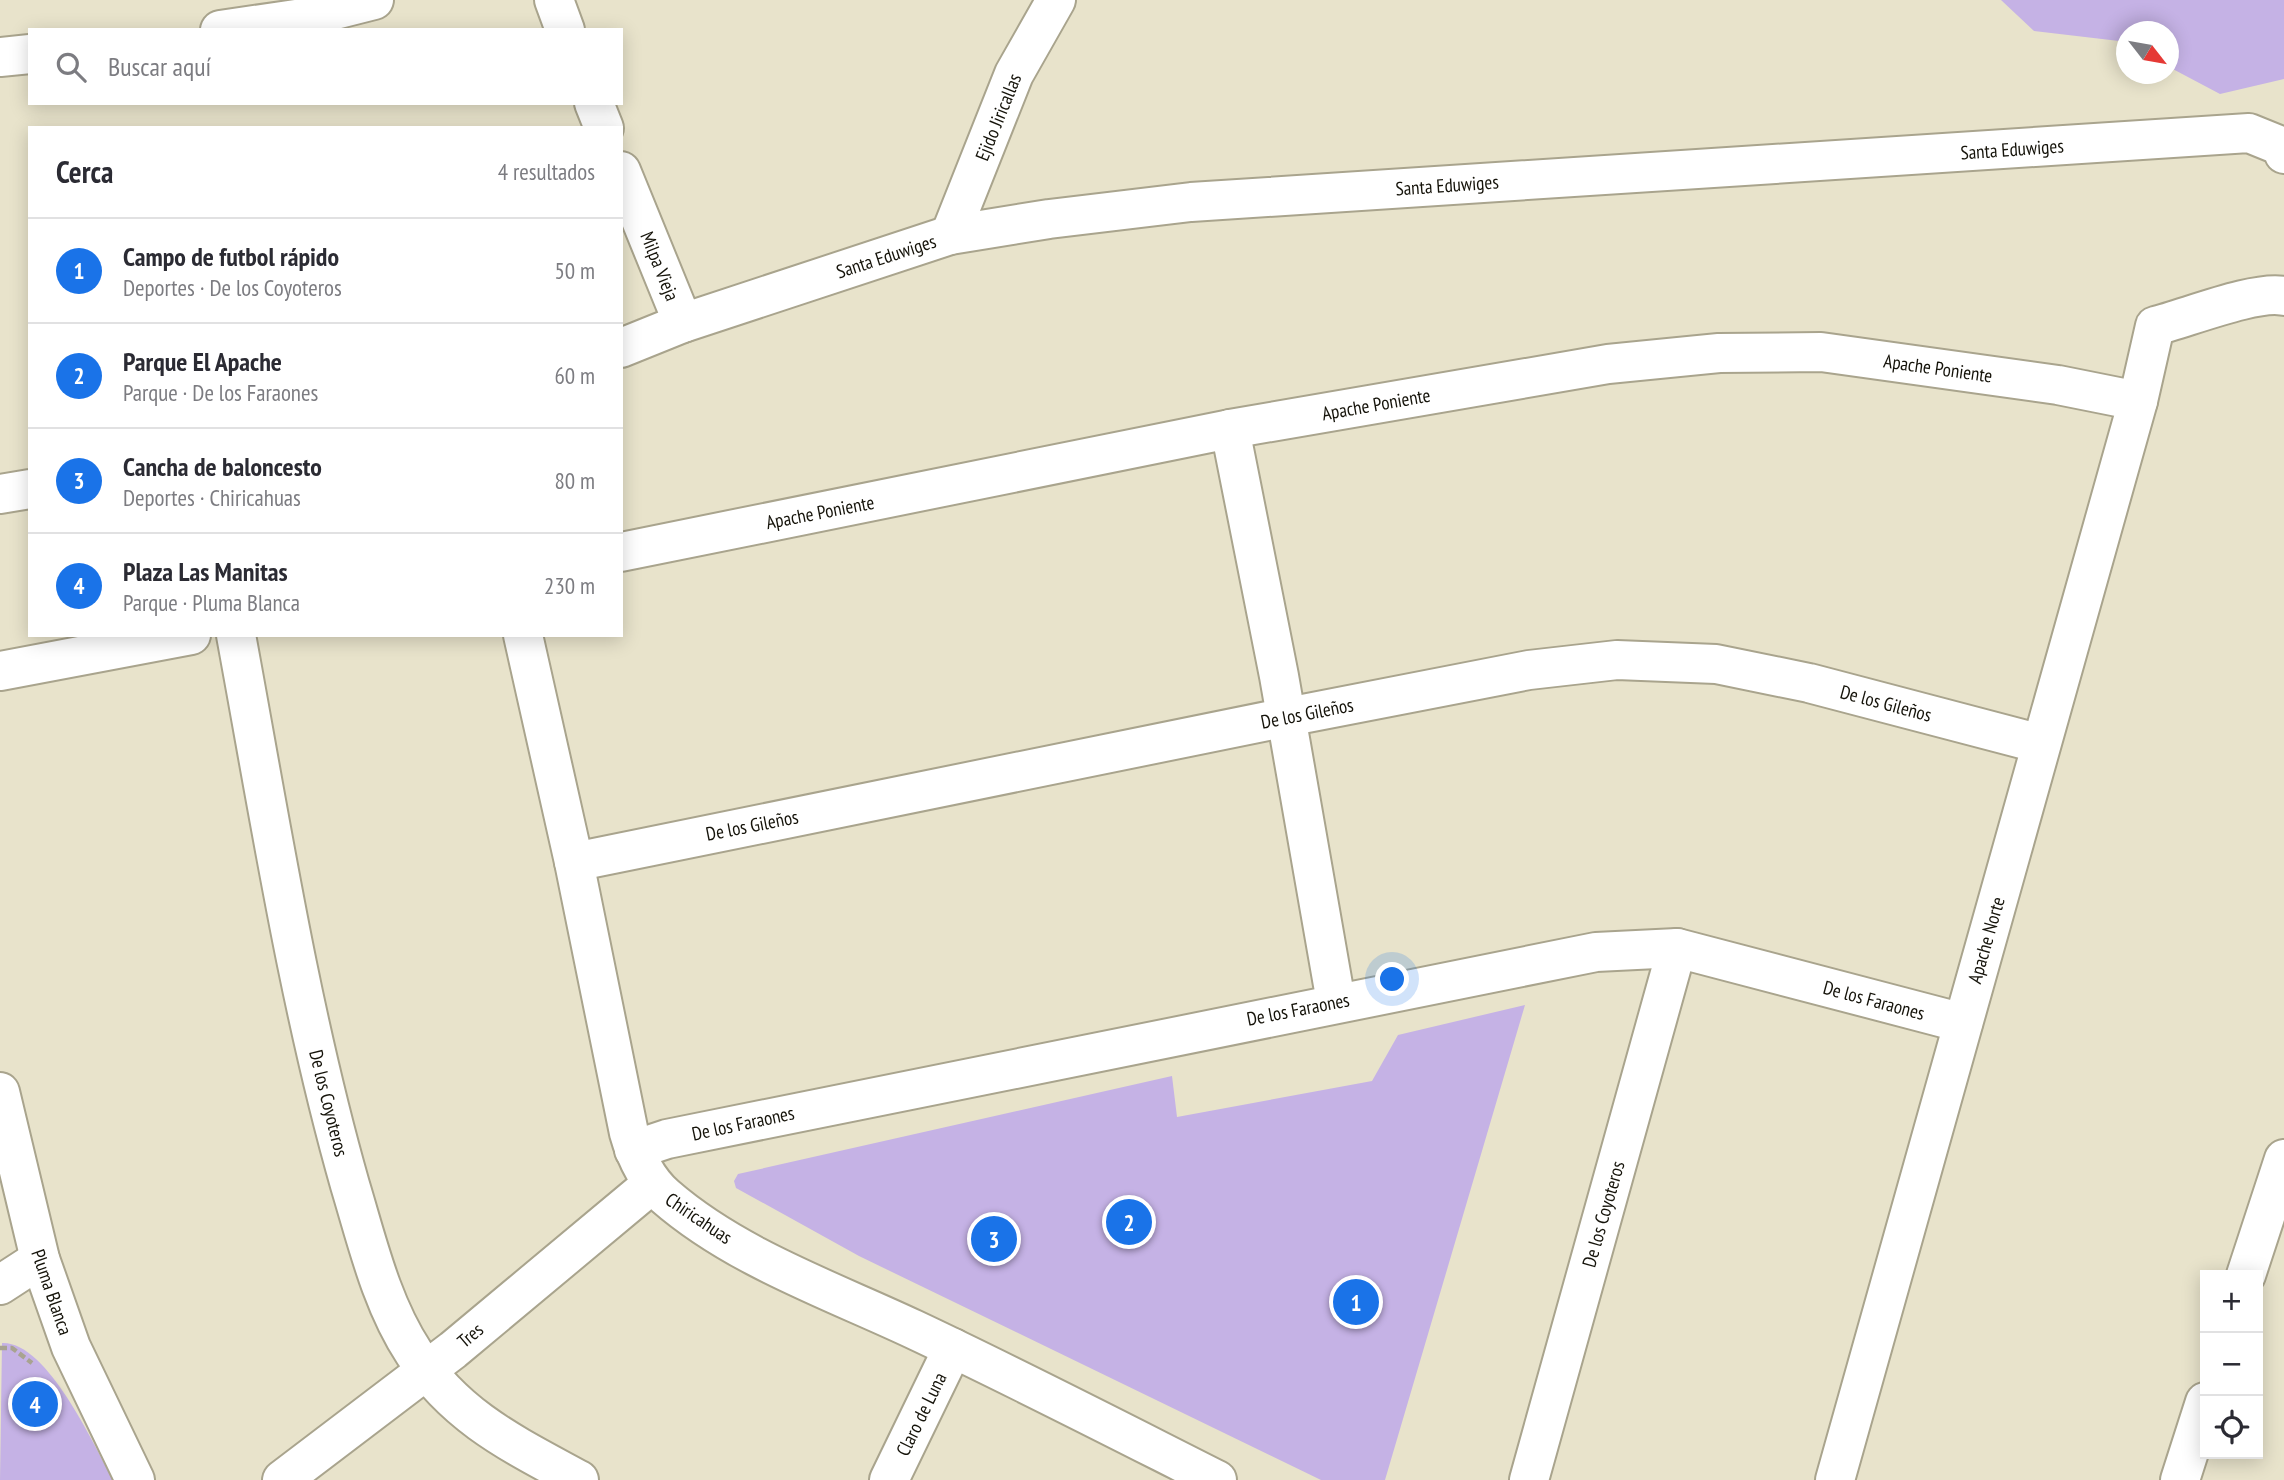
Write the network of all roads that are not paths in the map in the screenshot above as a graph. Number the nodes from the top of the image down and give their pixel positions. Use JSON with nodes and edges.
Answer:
{"nodes":[{"id":1,"x":374,"y":0,"type":"edge"},
{"id":2,"x":554,"y":0,"type":"edge"},
{"id":3,"x":1018,"y":0,"type":"edge"},
{"id":4,"x":1056,"y":0,"type":"edge"},
{"id":5,"x":234,"y":28,"type":"edge"},
{"id":6,"x":564,"y":28,"type":"edge"},
{"id":7,"x":1033,"y":37,"type":"junction"},
{"id":8,"x":28,"y":54,"type":"edge"},
{"id":9,"x":0,"y":57,"type":"edge"},
{"id":10,"x":595,"y":105,"type":"edge"},
{"id":11,"x":603,"y":126,"type":"edge"},
{"id":12,"x":2284,"y":154,"type":"edge"},
{"id":13,"x":623,"y":176,"type":"edge"},
{"id":14,"x":950,"y":235,"type":"junction"},
{"id":15,"x":2280,"y":285,"type":"edge"},
{"id":16,"x":683,"y":323,"type":"junction"},
{"id":17,"x":623,"y":347,"type":"edge"},
{"id":18,"x":2138,"y":401,"type":"junction"},
{"id":19,"x":1230,"y":429,"type":"junction"},
{"id":20,"x":28,"y":489,"type":"edge"},
{"id":21,"x":0,"y":494,"type":"edge"},
{"id":22,"x":623,"y":552,"type":"edge"},
{"id":23,"x":180,"y":637,"type":"edge"},
{"id":24,"x":236,"y":637,"type":"edge"},
{"id":25,"x":523,"y":637,"type":"edge"},
{"id":26,"x":0,"y":671,"type":"edge"},
{"id":27,"x":1287,"y":717,"type":"junction"},
{"id":28,"x":2041,"y":744,"type":"junction"},
{"id":29,"x":574,"y":862,"type":"junction"},
{"id":30,"x":1677,"y":948,"type":"junction"},
{"id":31,"x":1336,"y":1002,"type":"junction"},
{"id":32,"x":1963,"y":1023,"type":"junction"},
{"id":33,"x":0,"y":1092,"type":"edge"},
{"id":34,"x":634,"y":1150,"type":"junction"},
{"id":35,"x":2284,"y":1159,"type":"edge"},
{"id":36,"x":652,"y":1184,"type":"junction"},
{"id":37,"x":40,"y":1259,"type":"junction"},
{"id":38,"x":2248,"y":1270,"type":"edge"},
{"id":39,"x":0,"y":1285,"type":"edge"},
{"id":40,"x":953,"y":1348,"type":"junction"},
{"id":41,"x":427,"y":1370,"type":"junction"},
{"id":42,"x":2200,"y":1418,"type":"edge"},
{"id":43,"x":135,"y":1480,"type":"edge"},
{"id":44,"x":282,"y":1480,"type":"edge"},
{"id":45,"x":579,"y":1480,"type":"edge"},
{"id":46,"x":889,"y":1480,"type":"edge"},
{"id":47,"x":1217,"y":1480,"type":"edge"},
{"id":48,"x":1529,"y":1480,"type":"edge"},
{"id":49,"x":1835,"y":1480,"type":"edge"},
{"id":50,"x":2180,"y":1480,"type":"edge"}],
"edges":[{"from":1,"to":5,"type":"street"},
{"from":2,"to":6,"type":"street"},
{"from":3,"to":7,"type":"street"},
{"from":4,"to":7,"type":"street","name":"Ejido Jiricallas"},
{"from":7,"to":14,"type":"street","name":"Ejido Jiricallas"},
{"from":8,"to":9,"type":"street"},
{"from":10,"to":11,"type":"street"},
{"from":12,"to":14,"type":"street","name":"Santa Eduwiges"},
{"from":13,"to":16,"type":"street","name":"Milpa Vieja"},
{"from":14,"to":16,"type":"street","name":"Santa Eduwiges"},
{"from":15,"to":18,"type":"street","name":"Apache Norte"},
{"from":16,"to":17,"type":"street","name":"Santa Eduwiges"},
{"from":18,"to":19,"type":"street","name":"Apache Poniente"},
{"from":18,"to":28,"type":"street","name":"Apache Norte"},
{"from":19,"to":22,"type":"street","name":"Apache Poniente"},
{"from":19,"to":27,"type":"street"},
{"from":20,"to":21,"type":"street"},
{"from":23,"to":26,"type":"street"},
{"from":24,"to":41,"type":"street","name":"De los Coyoteros"},
{"from":25,"to":29,"type":"street","name":"Chiricahuas"},
{"from":27,"to":28,"type":"street","name":"De los Gileños"},
{"from":27,"to":29,"type":"street","name":"De los Gileños"},
{"from":27,"to":31,"type":"street"},
{"from":28,"to":32,"type":"street","name":"Apache Norte"},
{"from":29,"to":34,"type":"street","name":"Chiricahuas"},
{"from":30,"to":31,"type":"street","name":"De los Faraones"},
{"from":30,"to":32,"type":"street","name":"De los Faraones"},
{"from":30,"to":48,"type":"street","name":"De los Coyoteros"},
{"from":31,"to":34,"type":"street","name":"De los Faraones"},
{"from":32,"to":49,"type":"street","name":"Apache Norte"},
{"from":33,"to":37,"type":"street","name":"Pluma Blanca"},
{"from":34,"to":36,"type":"street","name":"Chiricahuas"},
{"from":35,"to":38,"type":"street"},
{"from":36,"to":40,"type":"street","name":"Chiricahuas"},
{"from":36,"to":41,"type":"street","name":"Tres"},
{"from":37,"to":39,"type":"street"},
{"from":37,"to":43,"type":"street","name":"Pluma Blanca"},
{"from":40,"to":46,"type":"street","name":"Claro de Luna"},
{"from":40,"to":47,"type":"street","name":"Chiricahuas"},
{"from":41,"to":44,"type":"street","name":"Tres"},
{"from":41,"to":45,"type":"street","name":"De los Coyoteros"},
{"from":42,"to":50,"type":"street"}]}
